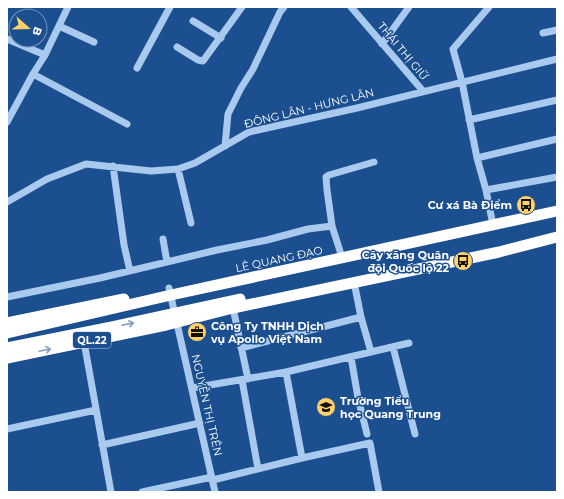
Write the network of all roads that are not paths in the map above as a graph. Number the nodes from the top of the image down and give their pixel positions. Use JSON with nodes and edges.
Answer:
{"nodes":[{"id":1,"x":68,"y":7,"type":"edge"},
{"id":2,"x":170,"y":7,"type":"edge"},
{"id":3,"x":242,"y":7,"type":"edge"},
{"id":4,"x":284,"y":7,"type":"edge"},
{"id":5,"x":351,"y":7,"type":"edge"},
{"id":6,"x":409,"y":7,"type":"edge"},
{"id":7,"x":489,"y":7,"type":"edge"},
{"id":8,"x":193,"y":21,"type":"dead end"},
{"id":9,"x":59,"y":26,"type":"junction"},
{"id":10,"x":557,"y":30,"type":"edge"},
{"id":11,"x":543,"y":33,"type":"dead end"},
{"id":12,"x":221,"y":38,"type":"junction"},
{"id":13,"x":7,"y":39,"type":"edge"},
{"id":14,"x":94,"y":42,"type":"dead end"},
{"id":15,"x":382,"y":44,"type":"junction"},
{"id":16,"x":177,"y":47,"type":"dead end"},
{"id":17,"x":45,"y":55,"type":"junction"},
{"id":18,"x":557,"y":59,"type":"edge"},
{"id":19,"x":136,"y":68,"type":"dead end"},
{"id":20,"x":33,"y":74,"type":"junction"},
{"id":21,"x":462,"y":82,"type":"junction"},
{"id":22,"x":423,"y":91,"type":"junction"},
{"id":23,"x":557,"y":100,"type":"edge"},
{"id":24,"x":7,"y":120,"type":"edge"},
{"id":25,"x":469,"y":120,"type":"junction"},
{"id":26,"x":127,"y":124,"type":"dead end"},
{"id":27,"x":557,"y":140,"type":"edge"},
{"id":28,"x":225,"y":146,"type":"junction"},
{"id":29,"x":477,"y":158,"type":"junction"},
{"id":30,"x":374,"y":162,"type":"dead end"},
{"id":31,"x":113,"y":166,"type":"junction"},
{"id":32,"x":178,"y":169,"type":"junction"},
{"id":33,"x":557,"y":177,"type":"edge"},
{"id":34,"x":486,"y":190,"type":"junction"},
{"id":35,"x":7,"y":202,"type":"edge"},
{"id":36,"x":557,"y":204,"type":"edge"},
{"id":37,"x":557,"y":211,"type":"edge"},
{"id":38,"x":492,"y":222,"type":"junction"},
{"id":39,"x":191,"y":223,"type":"dead end"},
{"id":40,"x":332,"y":226,"type":"junction"},
{"id":41,"x":557,"y":230,"type":"edge"},
{"id":42,"x":557,"y":237,"type":"edge"},
{"id":43,"x":163,"y":239,"type":"dead end"},
{"id":44,"x":340,"y":251,"type":"junction"},
{"id":45,"x":167,"y":262,"type":"junction"},
{"id":46,"x":130,"y":271,"type":"junction"},
{"id":47,"x":354,"y":282,"type":"junction"},
{"id":48,"x":170,"y":292,"type":"junction"},
{"id":49,"x":7,"y":297,"type":"edge"},
{"id":50,"x":233,"y":308,"type":"junction"},
{"id":51,"x":176,"y":317,"type":"junction"},
{"id":52,"x":361,"y":317,"type":"junction"},
{"id":53,"x":7,"y":323,"type":"edge"},
{"id":54,"x":113,"y":331,"type":"junction"},
{"id":55,"x":7,"y":333,"type":"edge"},
{"id":56,"x":84,"y":342,"type":"junction"},
{"id":57,"x":409,"y":343,"type":"dead end"},
{"id":58,"x":393,"y":347,"type":"junction"},
{"id":59,"x":7,"y":348,"type":"edge"},
{"id":60,"x":241,"y":348,"type":"junction"},
{"id":61,"x":371,"y":352,"type":"junction"},
{"id":62,"x":351,"y":357,"type":"junction"},
{"id":63,"x":7,"y":358,"type":"edge"},
{"id":64,"x":286,"y":372,"type":"junction"},
{"id":65,"x":245,"y":380,"type":"junction"},
{"id":66,"x":192,"y":388,"type":"junction"},
{"id":67,"x":96,"y":410,"type":"junction"},
{"id":68,"x":200,"y":423,"type":"junction"},
{"id":69,"x":7,"y":429,"type":"edge"},
{"id":70,"x":366,"y":434,"type":"dead end"},
{"id":71,"x":415,"y":434,"type":"dead end"},
{"id":72,"x":102,"y":445,"type":"junction"},
{"id":73,"x":302,"y":458,"type":"junction"},
{"id":74,"x":258,"y":469,"type":"junction"},
{"id":75,"x":212,"y":479,"type":"junction"},
{"id":76,"x":111,"y":492,"type":"edge"},
{"id":77,"x":142,"y":492,"type":"edge"},
{"id":78,"x":215,"y":492,"type":"edge"},
{"id":79,"x":379,"y":492,"type":"edge"}],
"edges":[{"from":1,"to":9,"type":"street"},
{"from":2,"to":19,"type":"street"},
{"from":3,"to":12,"type":"street"},
{"from":4,"to":28,"type":"street"},
{"from":5,"to":15,"type":"street","name":"THÁI THỊ GIỮ"},
{"from":6,"to":15,"type":"street"},
{"from":7,"to":21,"type":"street"},
{"from":8,"to":12,"type":"street"},
{"from":9,"to":14,"type":"street"},
{"from":9,"to":17,"type":"street"},
{"from":10,"to":11,"type":"street"},
{"from":12,"to":16,"type":"street"},
{"from":13,"to":17,"type":"street"},
{"from":15,"to":22,"type":"street","name":"THÁI THỊ GIỮ"},
{"from":17,"to":20,"type":"street"},
{"from":18,"to":21,"type":"street","name":"ĐÔNG LÂN - HƯNG LÂN"},
{"from":20,"to":24,"type":"street"},
{"from":20,"to":26,"type":"street"},
{"from":21,"to":22,"type":"street","name":"ĐÔNG LÂN - HƯNG LÂN"},
{"from":21,"to":25,"type":"street"},
{"from":22,"to":28,"type":"street","name":"ĐÔNG LÂN - HƯNG LÂN"},
{"from":23,"to":25,"type":"street"},
{"from":25,"to":29,"type":"street"},
{"from":27,"to":29,"type":"street"},
{"from":28,"to":32,"type":"street","name":"ĐÔNG LÂN - HƯNG LÂN"},
{"from":29,"to":34,"type":"street"},
{"from":30,"to":40,"type":"street"},
{"from":31,"to":32,"type":"street","name":"ĐÔNG LÂN - HƯNG LÂN"},
{"from":31,"to":35,"type":"street","name":"ĐÔNG LÂN - HƯNG LÂN"},
{"from":31,"to":46,"type":"street"},
{"from":32,"to":39,"type":"street"},
{"from":33,"to":34,"type":"street"},
{"from":34,"to":38,"type":"street"},
{"from":36,"to":38,"type":"highway","name":"LÊ QUANG ĐẠO","number":"QL.22"},
{"from":37,"to":38,"type":"highway","name":"LÊ QUANG ĐẠO","number":"QL.22"},
{"from":38,"to":44,"type":"highway","name":"LÊ QUANG ĐẠO","number":"QL.22"},
{"from":38,"to":48,"type":"highway","name":"LÊ QUANG ĐẠO","number":"QL.22"},
{"from":40,"to":44,"type":"street"},
{"from":40,"to":45,"type":"street"},
{"from":41,"to":51,"type":"highway","number":"QL.22"},
{"from":42,"to":47,"type":"highway","number":"QL.22"},
{"from":43,"to":45,"type":"street"},
{"from":44,"to":48,"type":"highway","name":"LÊ QUANG ĐẠO","number":"QL.22"},
{"from":45,"to":46,"type":"street"},
{"from":46,"to":49,"type":"street"},
{"from":47,"to":50,"type":"highway","number":"QL.22"},
{"from":47,"to":52,"type":"street"},
{"from":48,"to":51,"type":"street","name":"NGUYỄN THỊ TRÊN"},
{"from":48,"to":53,"type":"highway","name":"LÊ QUANG ĐẠO","number":"QL.22"},
{"from":48,"to":55,"type":"highway","name":"LÊ QUANG ĐẠO","number":"QL.22"},
{"from":50,"to":51,"type":"highway","number":"QL.22"},
{"from":50,"to":60,"type":"street"},
{"from":54,"to":51,"type":"highway","number":"QL.22","one_way":true},
{"from":51,"to":66,"type":"street","name":"NGUYỄN THỊ TRÊN"},
{"from":52,"to":60,"type":"street"},
{"from":52,"to":61,"type":"street"},
{"from":54,"to":56,"type":"highway","number":"QL.22"},
{"from":54,"to":59,"type":"highway","number":"QL.22"},
{"from":63,"to":56,"type":"highway","number":"QL.22","one_way":true},
{"from":56,"to":67,"type":"street"},
{"from":57,"to":58,"type":"street"},
{"from":58,"to":61,"type":"street"},
{"from":58,"to":71,"type":"street"},
{"from":60,"to":65,"type":"street"},
{"from":61,"to":62,"type":"street"},
{"from":62,"to":64,"type":"street"},
{"from":62,"to":70,"type":"street"},
{"from":64,"to":65,"type":"street"},
{"from":64,"to":73,"type":"street"},
{"from":65,"to":66,"type":"street"},
{"from":65,"to":74,"type":"street"},
{"from":66,"to":68,"type":"street","name":"NGUYỄN THỊ TRÊN"},
{"from":67,"to":69,"type":"street"},
{"from":67,"to":72,"type":"street"},
{"from":68,"to":72,"type":"street"},
{"from":68,"to":75,"type":"street","name":"NGUYỄN THỊ TRÊN"},
{"from":72,"to":76,"type":"street"},
{"from":73,"to":74,"type":"street"},
{"from":73,"to":79,"type":"street"},
{"from":74,"to":75,"type":"street"},
{"from":75,"to":77,"type":"street"},
{"from":75,"to":78,"type":"street","name":"NGUYỄN THỊ TRÊN"}]}
